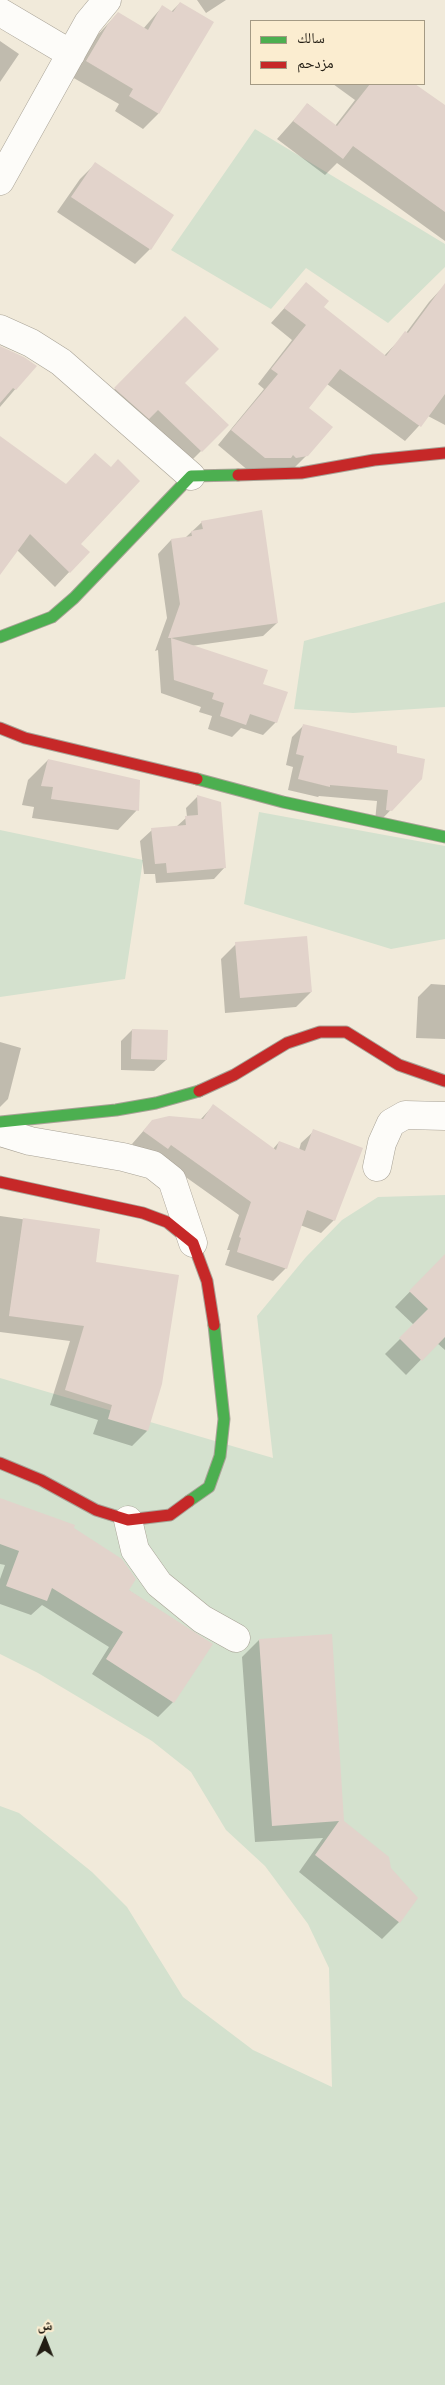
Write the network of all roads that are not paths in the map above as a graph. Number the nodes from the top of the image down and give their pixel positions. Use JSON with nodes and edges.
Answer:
{"nodes":[{"id":1,"x":107,"y":0,"type":"edge"},
{"id":2,"x":0,"y":12,"type":"edge"},
{"id":3,"x":71,"y":54,"type":"junction"},
{"id":4,"x":0,"y":181,"type":"edge"},
{"id":5,"x":0,"y":329,"type":"edge"},
{"id":6,"x":445,"y":453,"type":"edge"},
{"id":7,"x":191,"y":476,"type":"junction"},
{"id":8,"x":0,"y":638,"type":"edge"},
{"id":9,"x":0,"y":728,"type":"edge"},
{"id":10,"x":445,"y":837,"type":"edge"},
{"id":11,"x":445,"y":1081,"type":"edge"},
{"id":12,"x":445,"y":1116,"type":"edge"},
{"id":13,"x":0,"y":1122,"type":"edge"},
{"id":14,"x":0,"y":1132,"type":"edge"},
{"id":15,"x":377,"y":1167,"type":"dead end"},
{"id":16,"x":0,"y":1182,"type":"edge"},
{"id":17,"x":193,"y":1243,"type":"junction"},
{"id":18,"x":0,"y":1464,"type":"edge"},
{"id":19,"x":128,"y":1520,"type":"junction"},
{"id":20,"x":236,"y":1638,"type":"dead end"}],
"edges":[{"from":1,"to":3,"type":"street"},
{"from":2,"to":3,"type":"street"},
{"from":3,"to":4,"type":"street"},
{"from":5,"to":7,"type":"street"},
{"from":6,"to":7,"type":"street"},
{"from":7,"to":8,"type":"street"},
{"from":9,"to":10,"type":"street"},
{"from":11,"to":13,"type":"street"},
{"from":12,"to":15,"type":"street"},
{"from":14,"to":17,"type":"street"},
{"from":16,"to":17,"type":"street"},
{"from":17,"to":19,"type":"street"},
{"from":18,"to":19,"type":"street"},
{"from":19,"to":20,"type":"street"}]}
